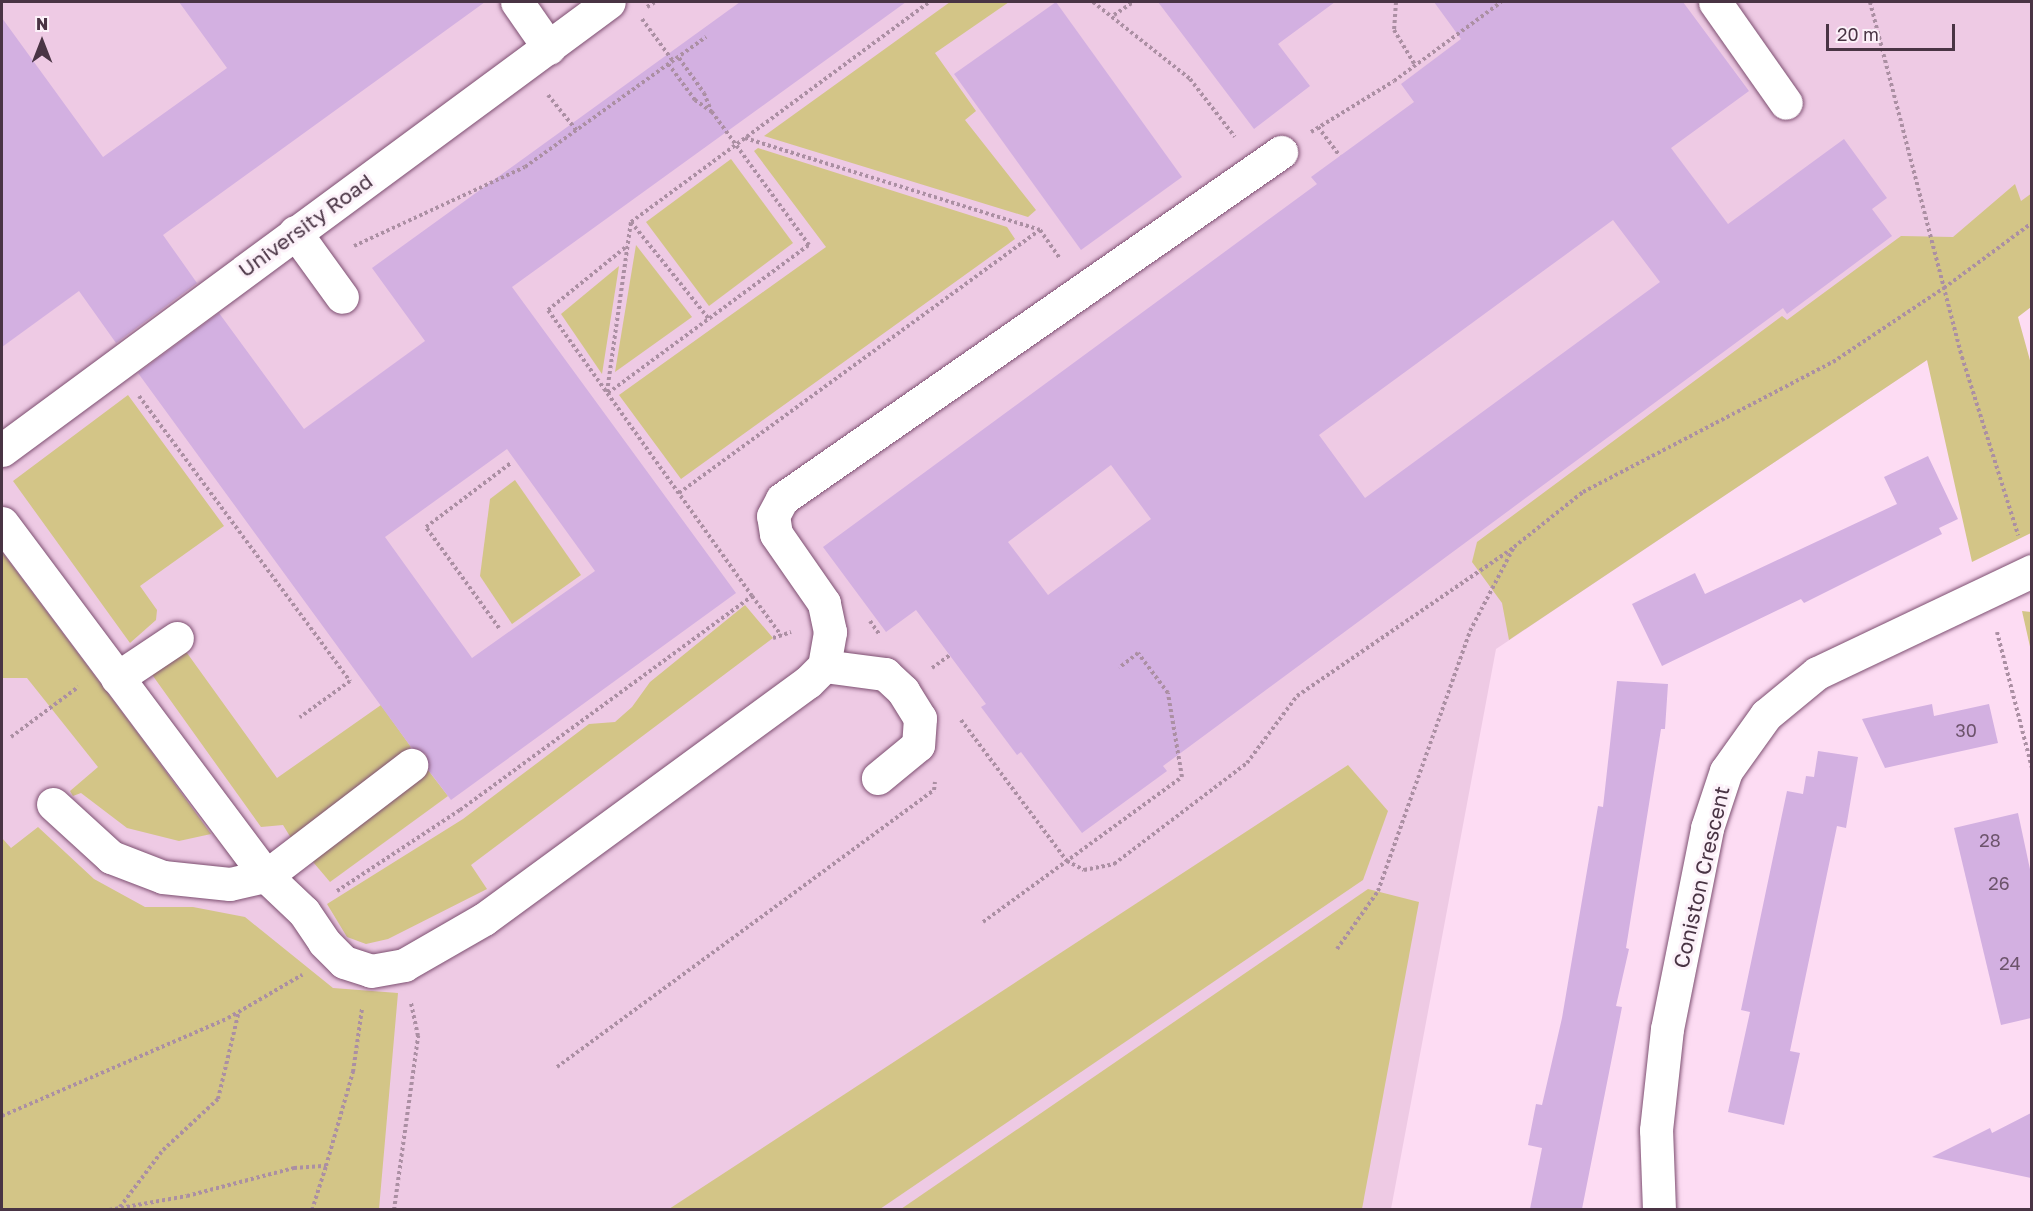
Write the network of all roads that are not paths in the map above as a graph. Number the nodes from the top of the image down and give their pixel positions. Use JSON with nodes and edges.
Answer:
{"nodes":[{"id":1,"x":517,"y":2,"type":"edge"},
{"id":2,"x":1714,"y":2,"type":"edge"},
{"id":3,"x":604,"y":8,"type":"edge"},
{"id":4,"x":549,"y":48,"type":"junction"},
{"id":5,"x":1786,"y":104,"type":"dead end"},
{"id":6,"x":1270,"y":160,"type":"road end"},
{"id":7,"x":295,"y":232,"type":"junction"},
{"id":8,"x":342,"y":297,"type":"dead end"},
{"id":9,"x":2,"y":450,"type":"edge"},
{"id":10,"x":2,"y":523,"type":"edge"},
{"id":11,"x":2031,"y":571,"type":"edge"},
{"id":12,"x":177,"y":638,"type":"dead end"},
{"id":13,"x":824,"y":666,"type":"junction"},
{"id":14,"x":117,"y":678,"type":"junction"},
{"id":15,"x":411,"y":765,"type":"dead end"},
{"id":16,"x":878,"y":778,"type":"dead end"},
{"id":17,"x":53,"y":804,"type":"dead end"},
{"id":18,"x":266,"y":876,"type":"junction"},
{"id":19,"x":1659,"y":1209,"type":"edge"}],
"edges":[{"from":1,"to":4,"type":"street"},
{"from":2,"to":5,"type":"street"},
{"from":3,"to":4,"type":"street","name":"University Road"},
{"from":4,"to":7,"type":"street","name":"University Road"},
{"from":6,"to":13,"type":"street"},
{"from":7,"to":8,"type":"street"},
{"from":7,"to":9,"type":"street","name":"University Road"},
{"from":10,"to":14,"type":"street"},
{"from":11,"to":19,"type":"street","name":"Coniston Crescent"},
{"from":12,"to":14,"type":"street"},
{"from":13,"to":16,"type":"street"},
{"from":13,"to":18,"type":"street"},
{"from":14,"to":18,"type":"street"},
{"from":15,"to":18,"type":"street"},
{"from":17,"to":18,"type":"street"}]}
